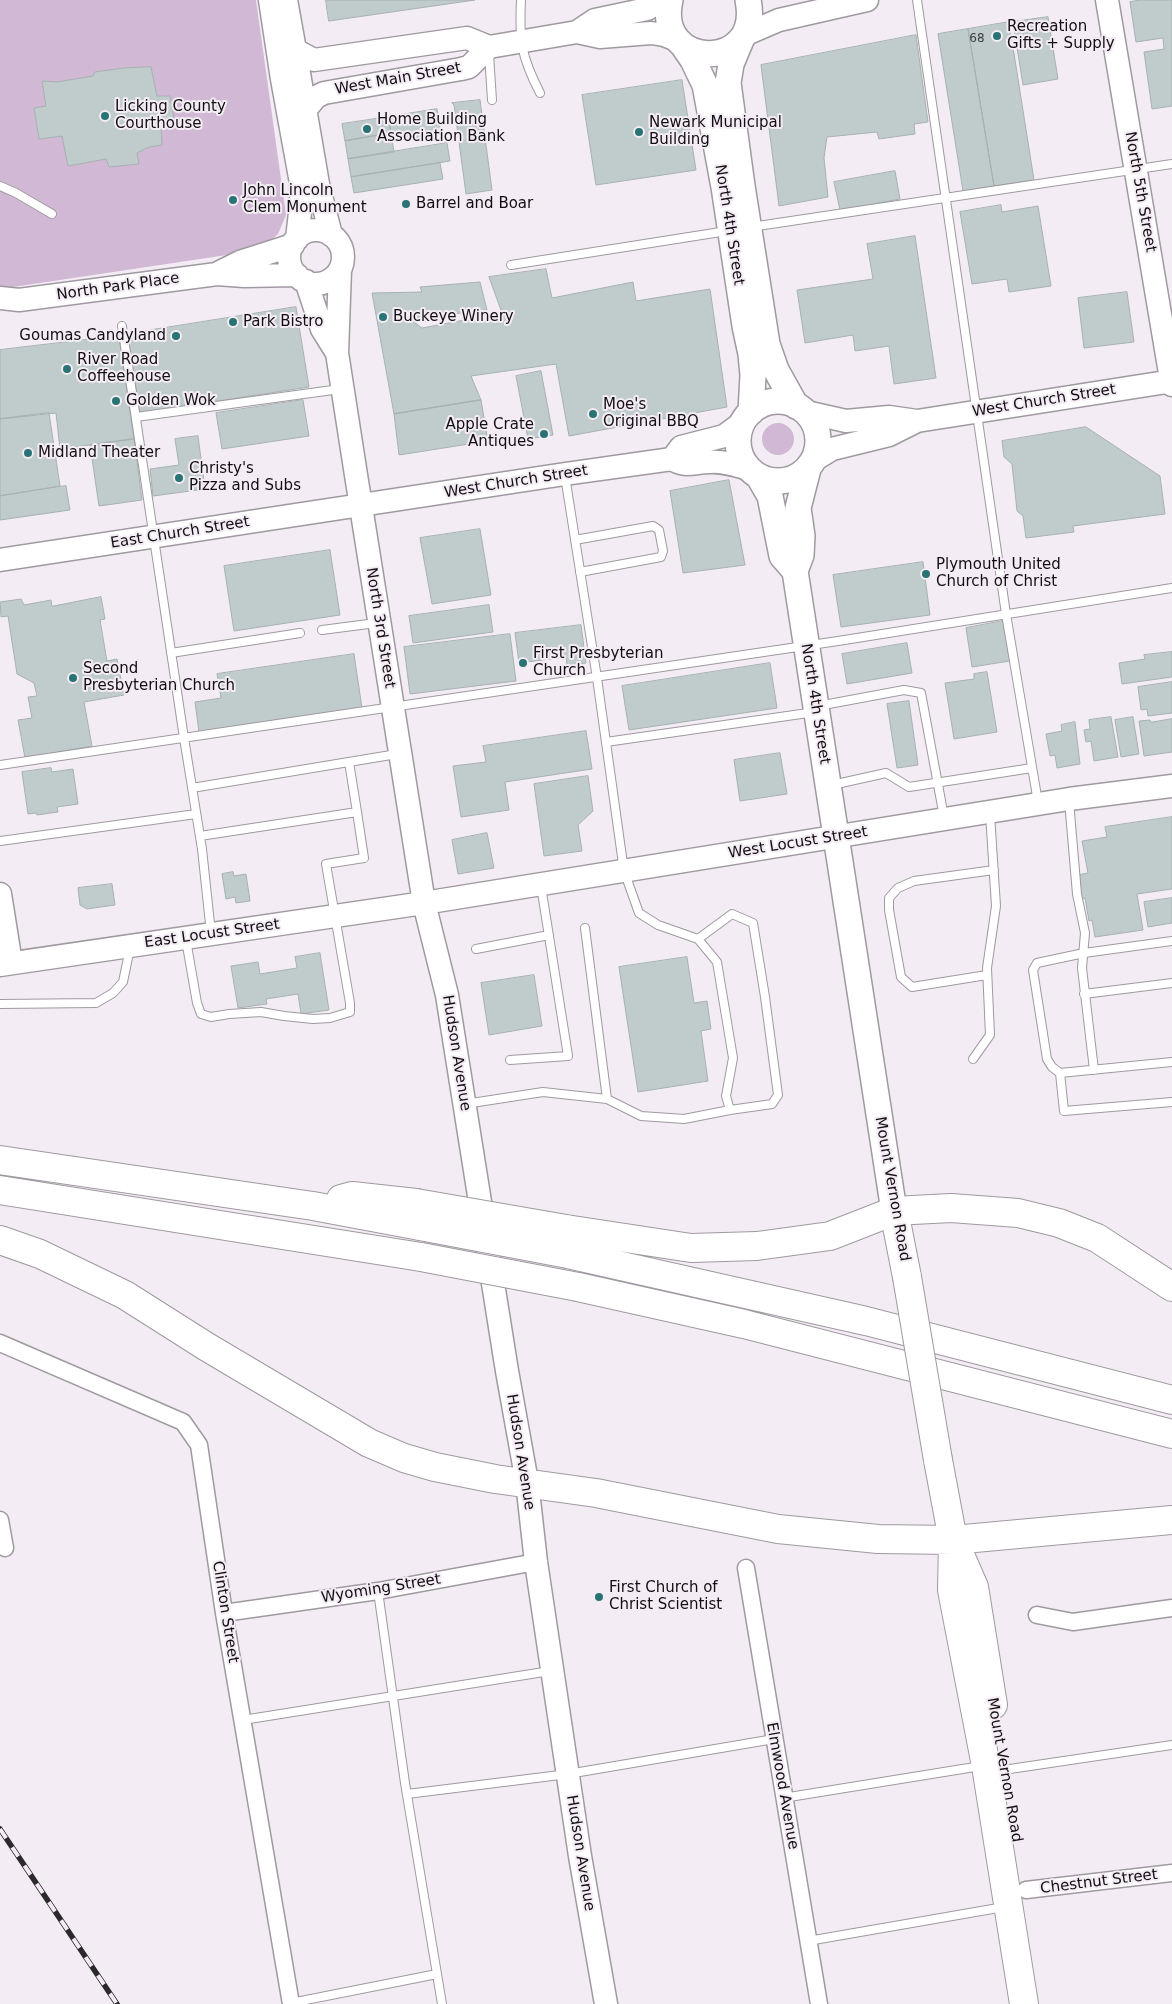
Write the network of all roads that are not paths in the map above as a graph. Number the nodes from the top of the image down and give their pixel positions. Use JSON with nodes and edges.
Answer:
{"nodes":[{"id":1,"x":270,"y":0,"type":"edge"},
{"id":2,"x":286,"y":0,"type":"edge"},
{"id":3,"x":521,"y":0,"type":"edge"},
{"id":4,"x":662,"y":0,"type":"edge"},
{"id":5,"x":670,"y":0,"type":"edge"},
{"id":6,"x":748,"y":0,"type":"edge"},
{"id":7,"x":867,"y":0,"type":"edge"},
{"id":8,"x":917,"y":0,"type":"edge"},
{"id":9,"x":1107,"y":0,"type":"edge"},
{"id":10,"x":577,"y":32,"type":"junction"},
{"id":11,"x":743,"y":38,"type":"junction"},
{"id":12,"x":520,"y":41,"type":"junction"},
{"id":13,"x":679,"y":42,"type":"junction"},
{"id":14,"x":489,"y":47,"type":"junction"},
{"id":15,"x":295,"y":66,"type":"junction"},
{"id":16,"x":540,"y":93,"type":"dead end"},
{"id":17,"x":492,"y":100,"type":"dead end"},
{"id":18,"x":306,"y":109,"type":"junction"},
{"id":19,"x":1172,"y":164,"type":"edge"},
{"id":20,"x":1136,"y":170,"type":"junction"},
{"id":21,"x":0,"y":186,"type":"edge"},
{"id":22,"x":945,"y":199,"type":"junction"},
{"id":23,"x":52,"y":214,"type":"dead end"},
{"id":24,"x":739,"y":229,"type":"junction"},
{"id":25,"x":331,"y":235,"type":"junction"},
{"id":26,"x":295,"y":242,"type":"junction"},
{"id":27,"x":511,"y":265,"type":"dead end"},
{"id":28,"x":340,"y":270,"type":"junction"},
{"id":29,"x":217,"y":274,"type":"junction"},
{"id":30,"x":301,"y":278,"type":"junction"},
{"id":31,"x":6,"y":303,"type":"edge"},
{"id":32,"x":122,"y":326,"type":"dead end"},
{"id":33,"x":337,"y":353,"type":"junction"},
{"id":34,"x":1172,"y":382,"type":"edge"},
{"id":35,"x":342,"y":389,"type":"junction"},
{"id":36,"x":801,"y":409,"type":"junction"},
{"id":37,"x":977,"y":411,"type":"junction"},
{"id":38,"x":136,"y":417,"type":"junction"},
{"id":39,"x":747,"y":417,"type":"junction"},
{"id":40,"x":917,"y":421,"type":"junction"},
{"id":41,"x":672,"y":459,"type":"junction"},
{"id":42,"x":811,"y":464,"type":"junction"},
{"id":43,"x":754,"y":473,"type":"junction"},
{"id":44,"x":565,"y":474,"type":"junction"},
{"id":45,"x":360,"y":506,"type":"junction"},
{"id":46,"x":155,"y":537,"type":"junction"},
{"id":47,"x":574,"y":540,"type":"junction"},
{"id":48,"x":0,"y":560,"type":"edge"},
{"id":49,"x":795,"y":571,"type":"junction"},
{"id":50,"x":580,"y":572,"type":"junction"},
{"id":51,"x":1172,"y":588,"type":"edge"},
{"id":52,"x":1006,"y":614,"type":"junction"},
{"id":53,"x":378,"y":622,"type":"junction"},
{"id":54,"x":322,"y":630,"type":"dead end"},
{"id":55,"x":300,"y":633,"type":"dead end"},
{"id":56,"x":806,"y":646,"type":"junction"},
{"id":57,"x":171,"y":654,"type":"junction"},
{"id":58,"x":597,"y":678,"type":"junction"},
{"id":59,"x":392,"y":707,"type":"junction"},
{"id":60,"x":816,"y":709,"type":"junction"},
{"id":61,"x":184,"y":738,"type":"junction"},
{"id":62,"x":606,"y":742,"type":"junction"},
{"id":63,"x":400,"y":754,"type":"junction"},
{"id":64,"x":349,"y":762,"type":"junction"},
{"id":65,"x":0,"y":765,"type":"edge"},
{"id":66,"x":1032,"y":768,"type":"junction"},
{"id":67,"x":938,"y":783,"type":"junction"},
{"id":68,"x":828,"y":786,"type":"junction"},
{"id":69,"x":1172,"y":786,"type":"edge"},
{"id":70,"x":192,"y":788,"type":"junction"},
{"id":71,"x":1069,"y":799,"type":"junction"},
{"id":72,"x":1038,"y":804,"type":"junction"},
{"id":73,"x":357,"y":812,"type":"junction"},
{"id":74,"x":990,"y":812,"type":"junction"},
{"id":75,"x":196,"y":814,"type":"junction"},
{"id":76,"x":944,"y":819,"type":"junction"},
{"id":77,"x":200,"y":836,"type":"junction"},
{"id":78,"x":836,"y":837,"type":"junction"},
{"id":79,"x":0,"y":841,"type":"edge"},
{"id":80,"x":994,"y":870,"type":"junction"},
{"id":81,"x":624,"y":871,"type":"junction"},
{"id":82,"x":541,"y":884,"type":"junction"},
{"id":83,"x":0,"y":894,"type":"edge"},
{"id":84,"x":424,"y":903,"type":"junction"},
{"id":85,"x":335,"y":916,"type":"junction"},
{"id":86,"x":585,"y":928,"type":"dead end"},
{"id":87,"x":211,"y":935,"type":"junction"},
{"id":88,"x":549,"y":935,"type":"junction"},
{"id":89,"x":185,"y":938,"type":"junction"},
{"id":90,"x":698,"y":939,"type":"junction"},
{"id":91,"x":1172,"y":941,"type":"edge"},
{"id":92,"x":130,"y":946,"type":"junction"},
{"id":93,"x":476,"y":949,"type":"dead end"},
{"id":94,"x":1084,"y":953,"type":"junction"},
{"id":95,"x":5,"y":964,"type":"edge"},
{"id":96,"x":987,"y":974,"type":"junction"},
{"id":97,"x":1172,"y":983,"type":"edge"},
{"id":98,"x":1084,"y":994,"type":"junction"},
{"id":99,"x":0,"y":1004,"type":"edge"},
{"id":100,"x":973,"y":1059,"type":"dead end"},
{"id":101,"x":510,"y":1060,"type":"dead end"},
{"id":102,"x":1172,"y":1062,"type":"edge"},
{"id":103,"x":1094,"y":1070,"type":"junction"},
{"id":104,"x":1060,"y":1073,"type":"junction"},
{"id":105,"x":607,"y":1099,"type":"junction"},
{"id":106,"x":1172,"y":1102,"type":"edge"},
{"id":107,"x":465,"y":1104,"type":"junction"},
{"id":108,"x":730,"y":1110,"type":"junction"},
{"id":109,"x":0,"y":1160,"type":"edge"},
{"id":110,"x":0,"y":1190,"type":"edge"},
{"id":111,"x":894,"y":1211,"type":"junction"},
{"id":112,"x":0,"y":1240,"type":"edge"},
{"id":113,"x":567,"y":1242,"type":"junction"},
{"id":114,"x":1172,"y":1287,"type":"edge"},
{"id":115,"x":0,"y":1343,"type":"edge"},
{"id":116,"x":1172,"y":1400,"type":"edge"},
{"id":117,"x":1172,"y":1434,"type":"edge"},
{"id":118,"x":527,"y":1482,"type":"junction"},
{"id":119,"x":0,"y":1520,"type":"edge"},
{"id":120,"x":1172,"y":1520,"type":"edge"},
{"id":121,"x":953,"y":1540,"type":"junction"},
{"id":122,"x":5,"y":1548,"type":"dead end"},
{"id":123,"x":536,"y":1562,"type":"junction"},
{"id":124,"x":746,"y":1568,"type":"dead end"},
{"id":125,"x":378,"y":1591,"type":"junction"},
{"id":126,"x":1172,"y":1608,"type":"edge"},
{"id":127,"x":224,"y":1613,"type":"junction"},
{"id":128,"x":1037,"y":1615,"type":"dead end"},
{"id":129,"x":552,"y":1670,"type":"junction"},
{"id":130,"x":392,"y":1695,"type":"junction"},
{"id":131,"x":242,"y":1720,"type":"junction"},
{"id":132,"x":774,"y":1739,"type":"junction"},
{"id":133,"x":1172,"y":1745,"type":"edge"},
{"id":134,"x":994,"y":1768,"type":"junction"},
{"id":135,"x":568,"y":1774,"type":"junction"},
{"id":136,"x":406,"y":1794,"type":"junction"},
{"id":137,"x":783,"y":1798,"type":"junction"},
{"id":138,"x":1172,"y":1873,"type":"edge"},
{"id":139,"x":1017,"y":1898,"type":"junction"},
{"id":140,"x":808,"y":1940,"type":"junction"},
{"id":141,"x":437,"y":1974,"type":"junction"},
{"id":142,"x":291,"y":2003,"type":"edge"},
{"id":143,"x":442,"y":2004,"type":"edge"},
{"id":144,"x":606,"y":2004,"type":"edge"},
{"id":145,"x":819,"y":2004,"type":"edge"},
{"id":146,"x":1024,"y":2004,"type":"edge"},
{"id":147,"x":1042,"y":2004,"type":"edge"}],
"edges":[{"from":1,"to":15,"type":"street"},
{"from":2,"to":15,"type":"street"},
{"from":3,"to":12,"type":"lane"},
{"from":4,"to":10,"type":"street"},
{"from":5,"to":13,"type":"main road","name":"North 4th Street"},
{"from":6,"to":11,"type":"main road","name":"North 4th Street"},
{"from":7,"to":11,"type":"street"},
{"from":8,"to":22,"type":"lane"},
{"from":9,"to":20,"type":"street","name":"North 5th Street"},
{"from":10,"to":12,"type":"street"},
{"from":10,"to":13,"type":"street"},
{"from":11,"to":13,"type":"main road"},
{"from":11,"to":24,"type":"main road","name":"North 4th Street"},
{"from":12,"to":14,"type":"street"},
{"from":12,"to":16,"type":"lane"},
{"from":13,"to":24,"type":"main road","name":"North 4th Street"},
{"from":14,"to":15,"type":"street","name":"West Main Street"},
{"from":14,"to":17,"type":"lane"},
{"from":14,"to":18,"type":"street","name":"West Main Street"},
{"from":15,"to":18,"type":"street"},
{"from":15,"to":26,"type":"street"},
{"from":18,"to":25,"type":"street"},
{"from":19,"to":20,"type":"lane"},
{"from":20,"to":22,"type":"lane"},
{"from":20,"to":34,"type":"street","name":"North 5th Street"},
{"from":21,"to":23,"type":"lane"},
{"from":22,"to":24,"type":"lane"},
{"from":22,"to":37,"type":"lane"},
{"from":24,"to":27,"type":"lane"},
{"from":24,"to":36,"type":"main road","name":"North 4th Street"},
{"from":24,"to":39,"type":"main road","name":"North 4th Street"},
{"from":25,"to":26,"type":"street"},
{"from":25,"to":28,"type":"street"},
{"from":26,"to":29,"type":"street","name":"North Park Place"},
{"from":26,"to":30,"type":"street"},
{"from":28,"to":30,"type":"street"},
{"from":28,"to":33,"type":"street","name":"North 3rd Street"},
{"from":29,"to":30,"type":"street","name":"North Park Place"},
{"from":29,"to":31,"type":"street","name":"North Park Place"},
{"from":30,"to":33,"type":"street","name":"North 3rd Street"},
{"from":32,"to":38,"type":"lane"},
{"from":33,"to":35,"type":"street","name":"North 3rd Street"},
{"from":34,"to":37,"type":"street","name":"West Church Street"},
{"from":35,"to":38,"type":"lane"},
{"from":35,"to":45,"type":"street","name":"North 3rd Street"},
{"from":36,"to":39,"type":"main road"},
{"from":36,"to":40,"type":"street","name":"West Church Street"},
{"from":36,"to":42,"type":"main road"},
{"from":37,"to":40,"type":"street","name":"West Church Street"},
{"from":37,"to":52,"type":"lane"},
{"from":38,"to":46,"type":"lane"},
{"from":39,"to":41,"type":"street","name":"West Church Street"},
{"from":39,"to":43,"type":"main road"},
{"from":40,"to":42,"type":"street","name":"West Church Street"},
{"from":41,"to":43,"type":"street","name":"West Church Street"},
{"from":41,"to":44,"type":"street","name":"West Church Street"},
{"from":42,"to":43,"type":"main road"},
{"from":42,"to":49,"type":"main road","name":"North 4th Street"},
{"from":43,"to":49,"type":"main road","name":"North 4th Street"},
{"from":44,"to":45,"type":"street","name":"West Church Street"},
{"from":44,"to":47,"type":"lane"},
{"from":45,"to":46,"type":"street","name":"East Church Street"},
{"from":45,"to":53,"type":"street","name":"North 3rd Street"},
{"from":46,"to":48,"type":"street","name":"East Church Street"},
{"from":46,"to":57,"type":"lane"},
{"from":47,"to":50,"type":"lane"},
{"from":47,"to":50,"type":"lane"},
{"from":49,"to":56,"type":"main road","name":"North 4th Street"},
{"from":50,"to":58,"type":"lane"},
{"from":51,"to":52,"type":"lane"},
{"from":52,"to":56,"type":"lane"},
{"from":52,"to":66,"type":"lane"},
{"from":53,"to":54,"type":"lane"},
{"from":53,"to":59,"type":"street","name":"North 3rd Street"},
{"from":55,"to":57,"type":"lane"},
{"from":56,"to":58,"type":"lane"},
{"from":56,"to":60,"type":"main road","name":"North 4th Street"},
{"from":57,"to":61,"type":"lane"},
{"from":58,"to":59,"type":"lane"},
{"from":58,"to":62,"type":"lane"},
{"from":59,"to":61,"type":"lane"},
{"from":59,"to":63,"type":"street","name":"North 3rd Street"},
{"from":60,"to":62,"type":"lane"},
{"from":60,"to":67,"type":"lane"},
{"from":60,"to":68,"type":"main road","name":"North 4th Street"},
{"from":61,"to":65,"type":"lane"},
{"from":61,"to":70,"type":"lane"},
{"from":62,"to":81,"type":"lane"},
{"from":63,"to":64,"type":"lane"},
{"from":63,"to":84,"type":"street","name":"North 3rd Street"},
{"from":64,"to":70,"type":"lane"},
{"from":64,"to":73,"type":"lane"},
{"from":66,"to":67,"type":"lane"},
{"from":66,"to":72,"type":"lane"},
{"from":67,"to":68,"type":"lane"},
{"from":67,"to":76,"type":"lane"},
{"from":68,"to":78,"type":"main road","name":"North 4th Street"},
{"from":69,"to":71,"type":"street","name":"West Locust Street"},
{"from":70,"to":75,"type":"lane"},
{"from":71,"to":72,"type":"street","name":"West Locust Street"},
{"from":71,"to":94,"type":"lane"},
{"from":72,"to":74,"type":"street","name":"West Locust Street"},
{"from":73,"to":77,"type":"lane"},
{"from":73,"to":85,"type":"lane"},
{"from":74,"to":76,"type":"street","name":"West Locust Street"},
{"from":74,"to":80,"type":"lane"},
{"from":75,"to":77,"type":"lane"},
{"from":75,"to":79,"type":"lane"},
{"from":76,"to":78,"type":"street","name":"West Locust Street"},
{"from":77,"to":87,"type":"lane"},
{"from":78,"to":81,"type":"street","name":"West Locust Street"},
{"from":78,"to":111,"type":"main road","name":"Mount Vernon Road"},
{"from":80,"to":96,"type":"lane"},
{"from":80,"to":96,"type":"lane"},
{"from":81,"to":82,"type":"street","name":"West Locust Street"},
{"from":81,"to":90,"type":"lane"},
{"from":82,"to":84,"type":"street","name":"West Locust Street"},
{"from":82,"to":88,"type":"lane"},
{"from":83,"to":95,"type":"street"},
{"from":84,"to":85,"type":"street","name":"East Locust Street"},
{"from":84,"to":107,"type":"street","name":"Hudson Avenue"},
{"from":85,"to":87,"type":"street","name":"East Locust Street"},
{"from":85,"to":89,"type":"lane"},
{"from":86,"to":105,"type":"lane"},
{"from":87,"to":89,"type":"street","name":"East Locust Street"},
{"from":88,"to":93,"type":"lane"},
{"from":88,"to":101,"type":"lane"},
{"from":89,"to":92,"type":"street","name":"East Locust Street"},
{"from":90,"to":108,"type":"lane"},
{"from":90,"to":108,"type":"lane"},
{"from":91,"to":94,"type":"lane"},
{"from":92,"to":95,"type":"street","name":"East Locust Street"},
{"from":92,"to":99,"type":"lane"},
{"from":94,"to":98,"type":"lane"},
{"from":94,"to":104,"type":"lane"},
{"from":96,"to":100,"type":"lane"},
{"from":97,"to":98,"type":"lane"},
{"from":98,"to":103,"type":"lane"},
{"from":102,"to":103,"type":"lane"},
{"from":103,"to":104,"type":"lane"},
{"from":104,"to":106,"type":"lane"},
{"from":105,"to":107,"type":"lane"},
{"from":105,"to":108,"type":"lane"},
{"from":107,"to":118,"type":"street","name":"Hudson Avenue"},
{"from":109,"to":113,"type":"highway","bridge":true},
{"from":110,"to":117,"type":"highway","bridge":true},
{"from":111,"to":113,"type":"highway"},
{"from":111,"to":114,"type":"highway"},
{"from":111,"to":121,"type":"highway","name":"Mount Vernon Road","bridge":true},
{"from":112,"to":118,"type":"highway"},
{"from":113,"to":116,"type":"highway"},
{"from":115,"to":127,"type":"street","name":"Clinton Street"},
{"from":118,"to":121,"type":"highway"},
{"from":118,"to":123,"type":"street","name":"Hudson Avenue"},
{"from":119,"to":122,"type":"street"},
{"from":120,"to":121,"type":"highway"},
{"from":121,"to":134,"type":"highway","name":"Mount Vernon Road"},
{"from":123,"to":125,"type":"street","name":"Wyoming Street"},
{"from":123,"to":129,"type":"street","name":"Hudson Avenue"},
{"from":124,"to":132,"type":"street","name":"Elmwood Avenue"},
{"from":125,"to":127,"type":"street","name":"Wyoming Street"},
{"from":125,"to":130,"type":"lane"},
{"from":126,"to":128,"type":"street"},
{"from":127,"to":131,"type":"street","name":"Clinton Street"},
{"from":129,"to":130,"type":"lane"},
{"from":129,"to":135,"type":"street","name":"Hudson Avenue"},
{"from":130,"to":131,"type":"lane"},
{"from":130,"to":136,"type":"lane"},
{"from":131,"to":142,"type":"street","name":"Clinton Street"},
{"from":132,"to":135,"type":"lane"},
{"from":132,"to":137,"type":"street","name":"Elmwood Avenue"},
{"from":133,"to":134,"type":"lane"},
{"from":134,"to":137,"type":"lane"},
{"from":134,"to":139,"type":"highway","name":"Mount Vernon Road"},
{"from":135,"to":136,"type":"lane"},
{"from":135,"to":144,"type":"street","name":"Hudson Avenue"},
{"from":136,"to":141,"type":"lane"},
{"from":137,"to":140,"type":"street","name":"Elmwood Avenue"},
{"from":138,"to":139,"type":"street","name":"Chestnut Street"},
{"from":139,"to":140,"type":"lane"},
{"from":139,"to":146,"type":"highway","name":"Mount Vernon Road"},
{"from":139,"to":147,"type":"highway","name":"Mount Vernon Road"},
{"from":140,"to":145,"type":"street","name":"Elmwood Avenue"},
{"from":141,"to":142,"type":"lane"},
{"from":141,"to":143,"type":"lane"}]}
